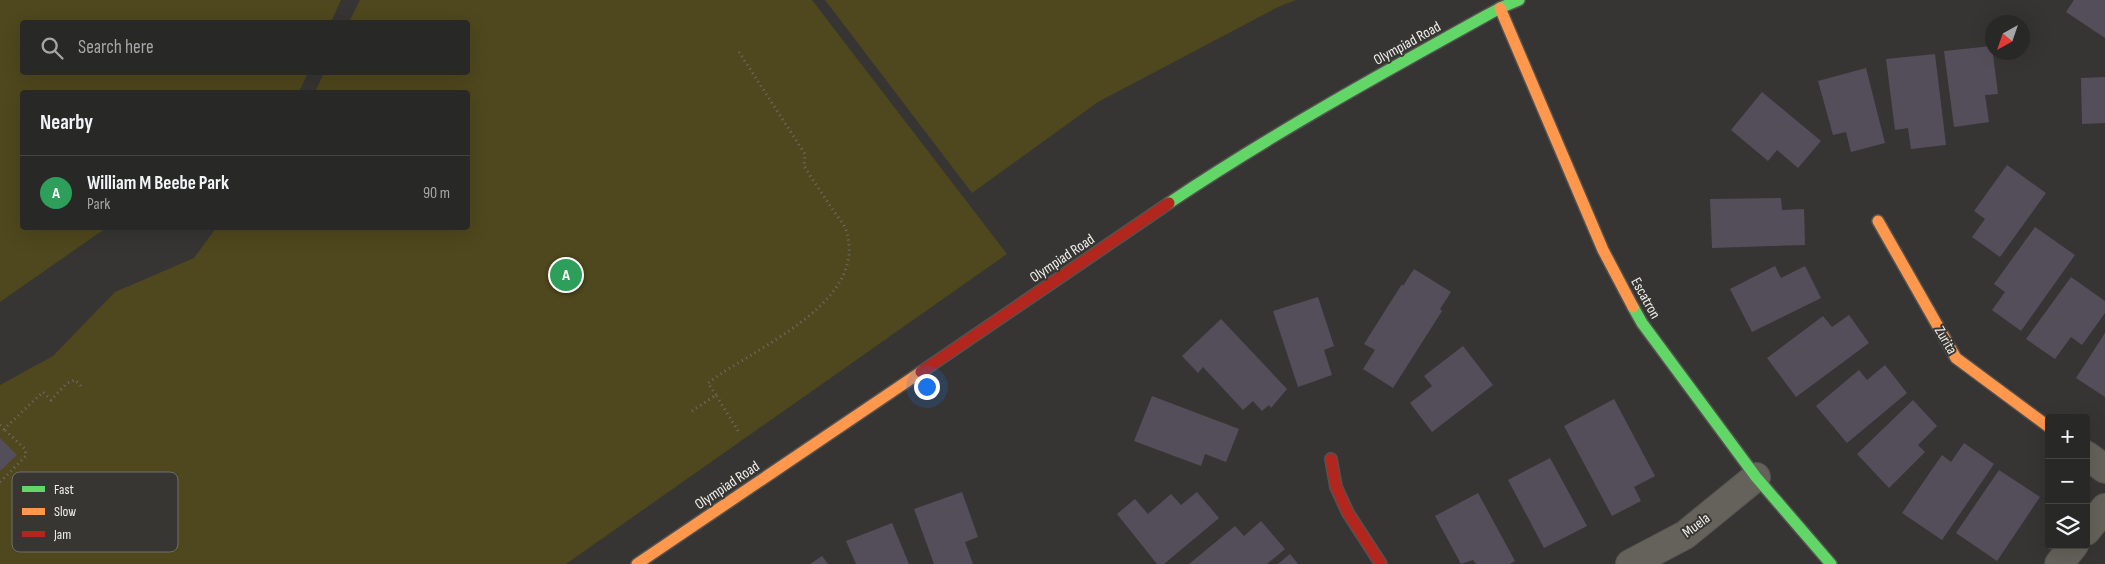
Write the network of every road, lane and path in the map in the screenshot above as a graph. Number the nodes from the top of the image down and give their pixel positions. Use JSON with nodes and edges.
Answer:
{"nodes":[{"id":1,"x":1519,"y":0,"type":"edge"},
{"id":2,"x":1500,"y":8,"type":"junction"},
{"id":3,"x":739,"y":52,"type":"dead end"},
{"id":4,"x":1878,"y":221,"type":"dead end"},
{"id":5,"x":83,"y":388,"type":"dead end"},
{"id":6,"x":716,"y":396,"type":"junction"},
{"id":7,"x":692,"y":410,"type":"dead end"},
{"id":8,"x":0,"y":425,"type":"edge"},
{"id":9,"x":2045,"y":425,"type":"edge"},
{"id":10,"x":4,"y":429,"type":"junction"},
{"id":11,"x":740,"y":434,"type":"dead end"},
{"id":12,"x":2090,"y":458,"type":"edge"},
{"id":13,"x":1331,"y":459,"type":"dead end"},
{"id":14,"x":2105,"y":469,"type":"edge"},
{"id":15,"x":1756,"y":478,"type":"junction"},
{"id":16,"x":0,"y":482,"type":"edge"},
{"id":17,"x":2105,"y":508,"type":"edge"},
{"id":18,"x":2090,"y":526,"type":"edge"},
{"id":19,"x":2071,"y":549,"type":"edge"},
{"id":20,"x":636,"y":564,"type":"edge"},
{"id":21,"x":1380,"y":564,"type":"edge"},
{"id":22,"x":1630,"y":564,"type":"edge"},
{"id":23,"x":1831,"y":564,"type":"edge"},
{"id":24,"x":2059,"y":564,"type":"edge"}],
"edges":[{"from":1,"to":2,"type":"street","name":"Olympiad Road"},
{"from":2,"to":15,"type":"street","name":"Escatron"},
{"from":2,"to":20,"type":"street","name":"Olympiad Road"},
{"from":3,"to":6,"type":"path"},
{"from":4,"to":9,"type":"street","name":"Zurita"},
{"from":5,"to":10,"type":"path"},
{"from":6,"to":7,"type":"path"},
{"from":6,"to":11,"type":"path"},
{"from":8,"to":10,"type":"path"},
{"from":10,"to":16,"type":"path"},
{"from":12,"to":14,"type":"street"},
{"from":13,"to":21,"type":"street"},
{"from":15,"to":22,"type":"street","name":"Muela"},
{"from":15,"to":23,"type":"street","name":"Escatron"},
{"from":17,"to":18,"type":"street"},
{"from":19,"to":24,"type":"street"}]}
